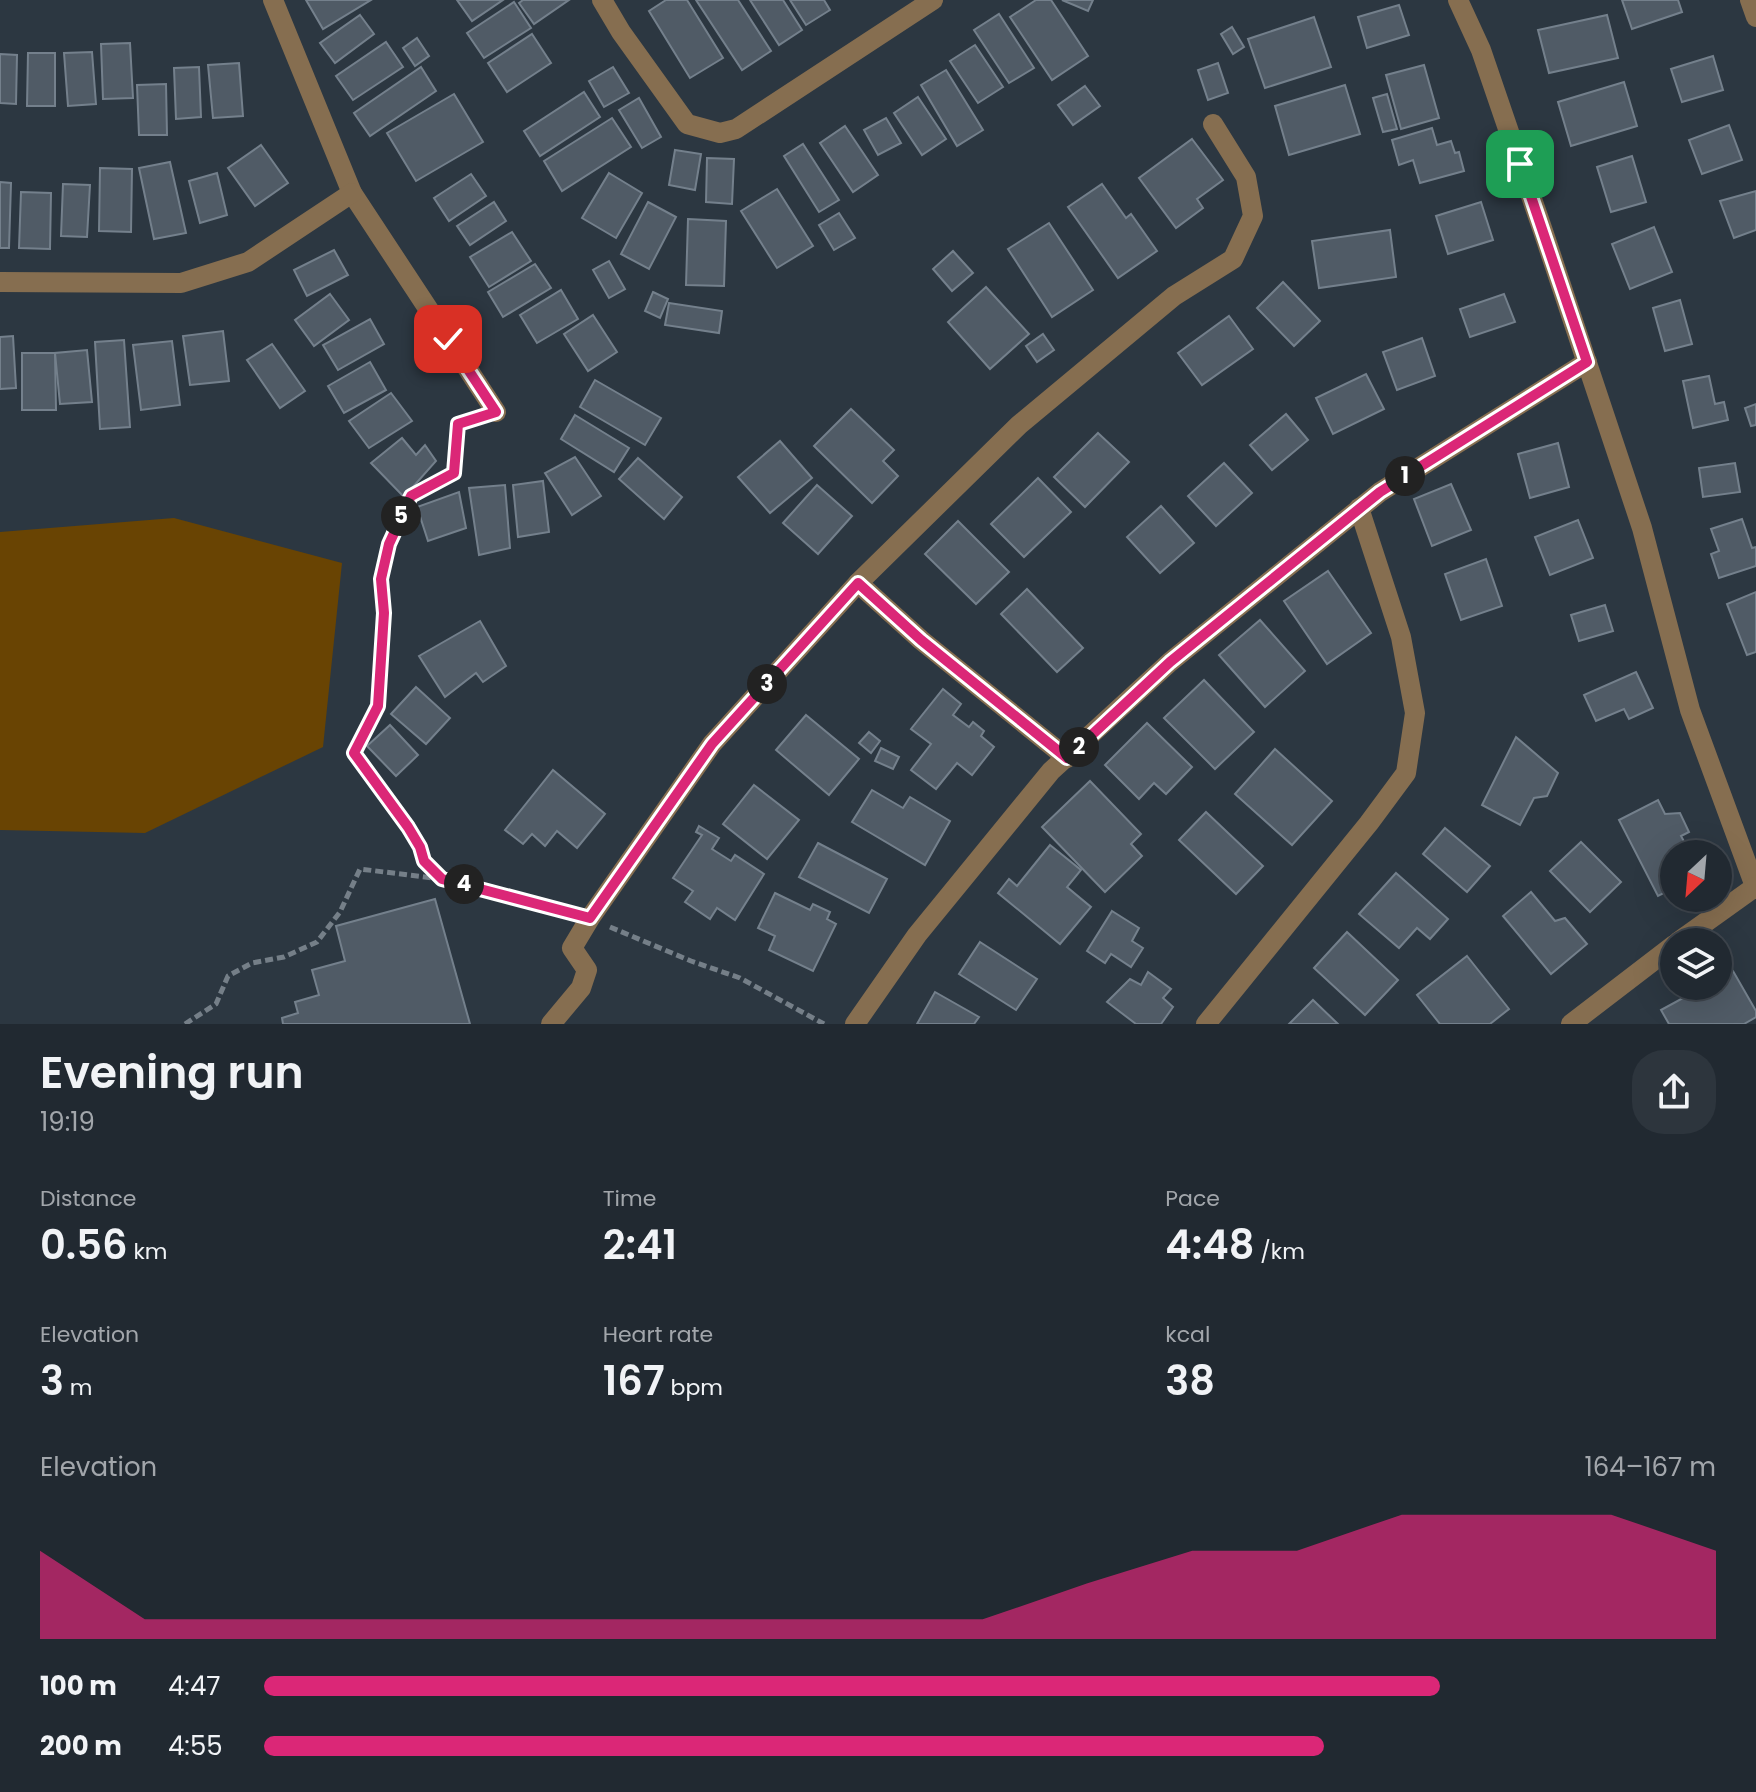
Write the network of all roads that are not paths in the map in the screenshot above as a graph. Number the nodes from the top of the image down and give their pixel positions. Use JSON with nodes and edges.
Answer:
{"nodes":[{"id":1,"x":273,"y":0,"type":"edge"},
{"id":2,"x":602,"y":0,"type":"edge"},
{"id":3,"x":933,"y":0,"type":"edge"},
{"id":4,"x":1458,"y":0,"type":"edge"},
{"id":5,"x":1750,"y":0,"type":"edge"},
{"id":6,"x":1756,"y":17,"type":"edge"},
{"id":7,"x":1213,"y":124,"type":"dead end"},
{"id":8,"x":352,"y":193,"type":"junction"},
{"id":9,"x":0,"y":282,"type":"edge"},
{"id":10,"x":1587,"y":362,"type":"junction"},
{"id":11,"x":496,"y":412,"type":"road end"},
{"id":12,"x":1359,"y":508,"type":"junction"},
{"id":13,"x":858,"y":583,"type":"junction"},
{"id":14,"x":1067,"y":758,"type":"junction"},
{"id":15,"x":1756,"y":888,"type":"edge"},
{"id":16,"x":1699,"y":928,"type":"edge"},
{"id":17,"x":1660,"y":956,"type":"edge"},
{"id":18,"x":551,"y":1024,"type":"edge"},
{"id":19,"x":855,"y":1024,"type":"edge"},
{"id":20,"x":1206,"y":1024,"type":"edge"},
{"id":21,"x":1571,"y":1024,"type":"edge"}],
"edges":[{"from":1,"to":8,"type":"street"},
{"from":2,"to":3,"type":"street"},
{"from":4,"to":10,"type":"street"},
{"from":5,"to":6,"type":"street"},
{"from":7,"to":13,"type":"street"},
{"from":8,"to":9,"type":"street"},
{"from":8,"to":11,"type":"street"},
{"from":10,"to":12,"type":"street"},
{"from":10,"to":15,"type":"street"},
{"from":12,"to":14,"type":"street"},
{"from":12,"to":20,"type":"street"},
{"from":13,"to":14,"type":"street"},
{"from":13,"to":18,"type":"street"},
{"from":14,"to":19,"type":"street"},
{"from":15,"to":16,"type":"street"},
{"from":17,"to":21,"type":"street"}]}
